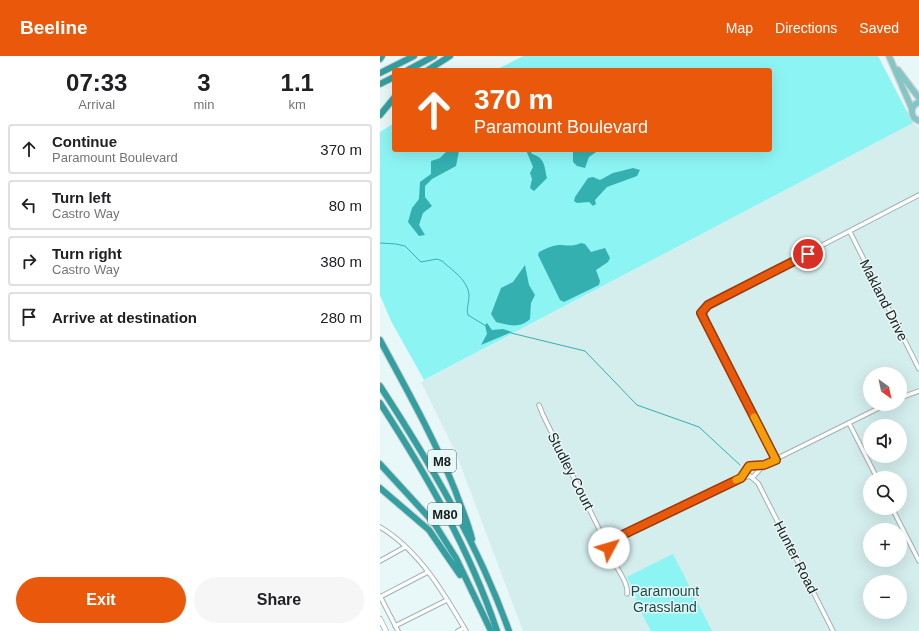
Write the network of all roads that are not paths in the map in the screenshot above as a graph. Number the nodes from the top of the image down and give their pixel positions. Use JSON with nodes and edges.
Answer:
{"nodes":[{"id":1,"x":382,"y":56,"type":"edge"},
{"id":2,"x":414,"y":56,"type":"edge"},
{"id":3,"x":434,"y":56,"type":"edge"},
{"id":4,"x":450,"y":56,"type":"edge"},
{"id":5,"x":889,"y":56,"type":"edge"},
{"id":6,"x":380,"y":58,"type":"edge"},
{"id":7,"x":412,"y":68,"type":"edge"},
{"id":8,"x":431,"y":68,"type":"edge"},
{"id":9,"x":380,"y":74,"type":"edge"},
{"id":10,"x":392,"y":78,"type":"edge"},
{"id":11,"x":380,"y":84,"type":"edge"},
{"id":12,"x":919,"y":98,"type":"edge"},
{"id":13,"x":392,"y":100,"type":"edge"},
{"id":14,"x":919,"y":102,"type":"edge"},
{"id":15,"x":912,"y":109,"type":"junction"},
{"id":16,"x":380,"y":115,"type":"edge"},
{"id":17,"x":919,"y":121,"type":"edge"},
{"id":18,"x":919,"y":195,"type":"edge"},
{"id":19,"x":850,"y":232,"type":"junction"},
{"id":20,"x":380,"y":340,"type":"edge"},
{"id":21,"x":919,"y":369,"type":"edge"},
{"id":22,"x":380,"y":386,"type":"edge"},
{"id":23,"x":919,"y":388,"type":"edge"},
{"id":24,"x":917,"y":392,"type":"edge"},
{"id":25,"x":907,"y":396,"type":"edge"},
{"id":26,"x":380,"y":403,"type":"edge"},
{"id":27,"x":540,"y":405,"type":"dead end"},
{"id":28,"x":873,"y":411,"type":"edge"},
{"id":29,"x":849,"y":423,"type":"junction"},
{"id":30,"x":776,"y":460,"type":"junction"},
{"id":31,"x":380,"y":464,"type":"edge"},
{"id":32,"x":764,"y":465,"type":"junction"},
{"id":33,"x":755,"y":466,"type":"junction"},
{"id":34,"x":746,"y":471,"type":"junction"},
{"id":35,"x":873,"y":471,"type":"edge"},
{"id":36,"x":758,"y":472,"type":"junction"},
{"id":37,"x":751,"y":477,"type":"junction"},
{"id":38,"x":741,"y":478,"type":"junction"},
{"id":39,"x":758,"y":483,"type":"junction"},
{"id":40,"x":380,"y":488,"type":"edge"},
{"id":41,"x":896,"y":515,"type":"edge"},
{"id":42,"x":380,"y":527,"type":"edge"},
{"id":43,"x":611,"y":544,"type":"junction"},
{"id":44,"x":405,"y":547,"type":"junction"},
{"id":45,"x":475,"y":550,"type":"junction"},
{"id":46,"x":380,"y":561,"type":"edge"},
{"id":47,"x":919,"y":561,"type":"edge"},
{"id":48,"x":428,"y":572,"type":"junction"},
{"id":49,"x":469,"y":585,"type":"junction"},
{"id":50,"x":627,"y":594,"type":"dead end"},
{"id":51,"x":380,"y":597,"type":"edge"},
{"id":52,"x":448,"y":600,"type":"junction"},
{"id":53,"x":380,"y":619,"type":"edge"},
{"id":54,"x":395,"y":626,"type":"junction"},
{"id":55,"x":465,"y":630,"type":"edge"},
{"id":56,"x":386,"y":631,"type":"edge"},
{"id":57,"x":398,"y":631,"type":"edge"},
{"id":58,"x":458,"y":631,"type":"edge"},
{"id":59,"x":491,"y":631,"type":"edge"},
{"id":60,"x":497,"y":631,"type":"edge"},
{"id":61,"x":509,"y":631,"type":"edge"},
{"id":62,"x":833,"y":631,"type":"edge"}],
"edges":[{"from":1,"to":6,"type":"highway"},
{"from":2,"to":9,"type":"highway"},
{"from":3,"to":7,"type":"highway"},
{"from":4,"to":8,"type":"highway"},
{"from":5,"to":12,"type":"main road"},
{"from":5,"to":15,"type":"main road"},
{"from":10,"to":11,"type":"highway"},
{"from":13,"to":16,"type":"highway"},
{"from":14,"to":15,"type":"main road"},
{"from":15,"to":17,"type":"main road"},
{"from":18,"to":19,"type":"street"},
{"from":19,"to":21,"type":"street","name":"Makland Drive"},
{"from":19,"to":30,"type":"street"},
{"from":20,"to":45,"type":"highway","number":"M8"},
{"from":22,"to":45,"type":"highway","number":"M80"},
{"from":23,"to":24,"type":"street"},
{"from":24,"to":25,"type":"street"},
{"from":26,"to":60,"type":"highway","number":"M80"},
{"from":27,"to":43,"type":"street","name":"Studley Court"},
{"from":28,"to":29,"type":"street"},
{"from":29,"to":30,"type":"street"},
{"from":29,"to":35,"type":"street"},
{"from":30,"to":32,"type":"street"},
{"from":31,"to":49,"type":"highway"},
{"from":32,"to":33,"type":"street"},
{"from":32,"to":36,"type":"street"},
{"from":33,"to":34,"type":"street"},
{"from":33,"to":36,"type":"street"},
{"from":34,"to":37,"type":"street"},
{"from":34,"to":38,"type":"street"},
{"from":36,"to":37,"type":"street"},
{"from":36,"to":39,"type":"street","name":"Hunter Road"},
{"from":37,"to":38,"type":"street"},
{"from":37,"to":39,"type":"street","name":"Hunter Road"},
{"from":38,"to":43,"type":"street"},
{"from":39,"to":62,"type":"street","name":"Hunter Road"},
{"from":40,"to":49,"type":"highway"},
{"from":41,"to":47,"type":"street"},
{"from":42,"to":44,"type":"street"},
{"from":43,"to":50,"type":"street"},
{"from":44,"to":46,"type":"street"},
{"from":44,"to":48,"type":"street"},
{"from":45,"to":61,"type":"highway","number":"M80"},
{"from":48,"to":51,"type":"street"},
{"from":48,"to":52,"type":"street"},
{"from":49,"to":59,"type":"highway"},
{"from":51,"to":54,"type":"street"},
{"from":52,"to":54,"type":"street"},
{"from":52,"to":55,"type":"street"},
{"from":53,"to":56,"type":"street"},
{"from":54,"to":57,"type":"street"},
{"from":55,"to":58,"type":"street"}]}
